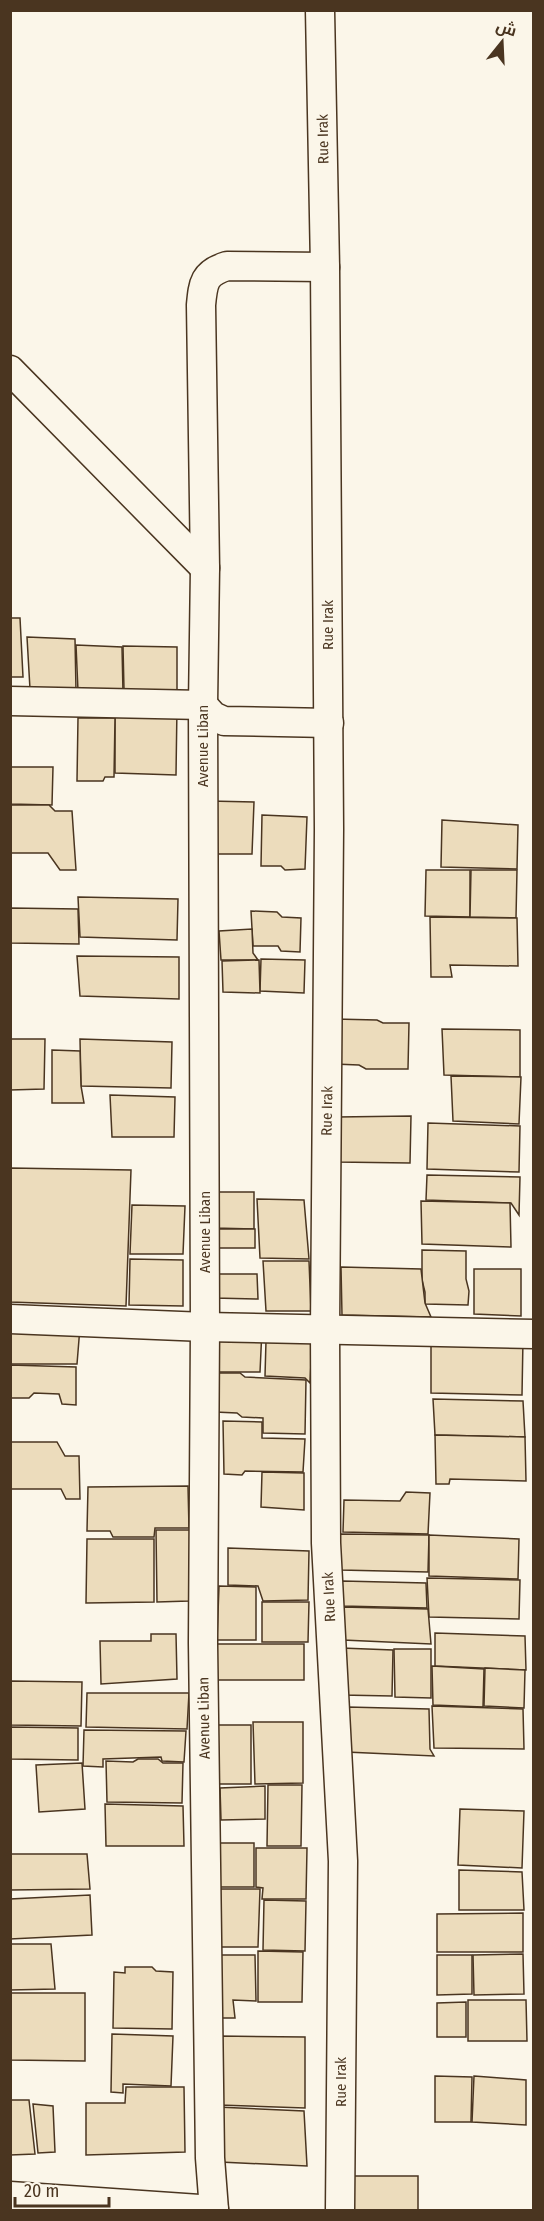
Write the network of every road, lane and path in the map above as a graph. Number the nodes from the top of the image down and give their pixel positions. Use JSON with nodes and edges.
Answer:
{"nodes":[{"id":1,"x":320,"y":10,"type":"edge"},
{"id":2,"x":325,"y":267,"type":"junction"},
{"id":3,"x":10,"y":370,"type":"edge"},
{"id":4,"x":205,"y":568,"type":"junction"},
{"id":5,"x":10,"y":701,"type":"edge"},
{"id":6,"x":203,"y":705,"type":"junction"},
{"id":7,"x":328,"y":723,"type":"junction"},
{"id":8,"x":10,"y":1319,"type":"edge"},
{"id":9,"x":205,"y":1327,"type":"junction"},
{"id":10,"x":325,"y":1330,"type":"junction"},
{"id":11,"x":534,"y":1334,"type":"edge"},
{"id":12,"x":10,"y":2196,"type":"edge"},
{"id":13,"x":214,"y":2210,"type":"edge"},
{"id":14,"x":340,"y":2211,"type":"edge"}],
"edges":[{"from":1,"to":2,"type":"street","name":"Rue Irak"},
{"from":2,"to":4,"type":"street","name":"Avenue Liban"},
{"from":2,"to":7,"type":"street","name":"Rue Irak"},
{"from":3,"to":4,"type":"street"},
{"from":4,"to":6,"type":"street","name":"Avenue Liban"},
{"from":5,"to":6,"type":"street"},
{"from":6,"to":7,"type":"street"},
{"from":6,"to":9,"type":"street","name":"Avenue Liban"},
{"from":7,"to":10,"type":"street","name":"Rue Irak"},
{"from":8,"to":9,"type":"street"},
{"from":9,"to":10,"type":"street"},
{"from":9,"to":13,"type":"street","name":"Avenue Liban"},
{"from":10,"to":11,"type":"street"},
{"from":10,"to":14,"type":"street","name":"Rue Irak"},
{"from":12,"to":13,"type":"street"}]}
